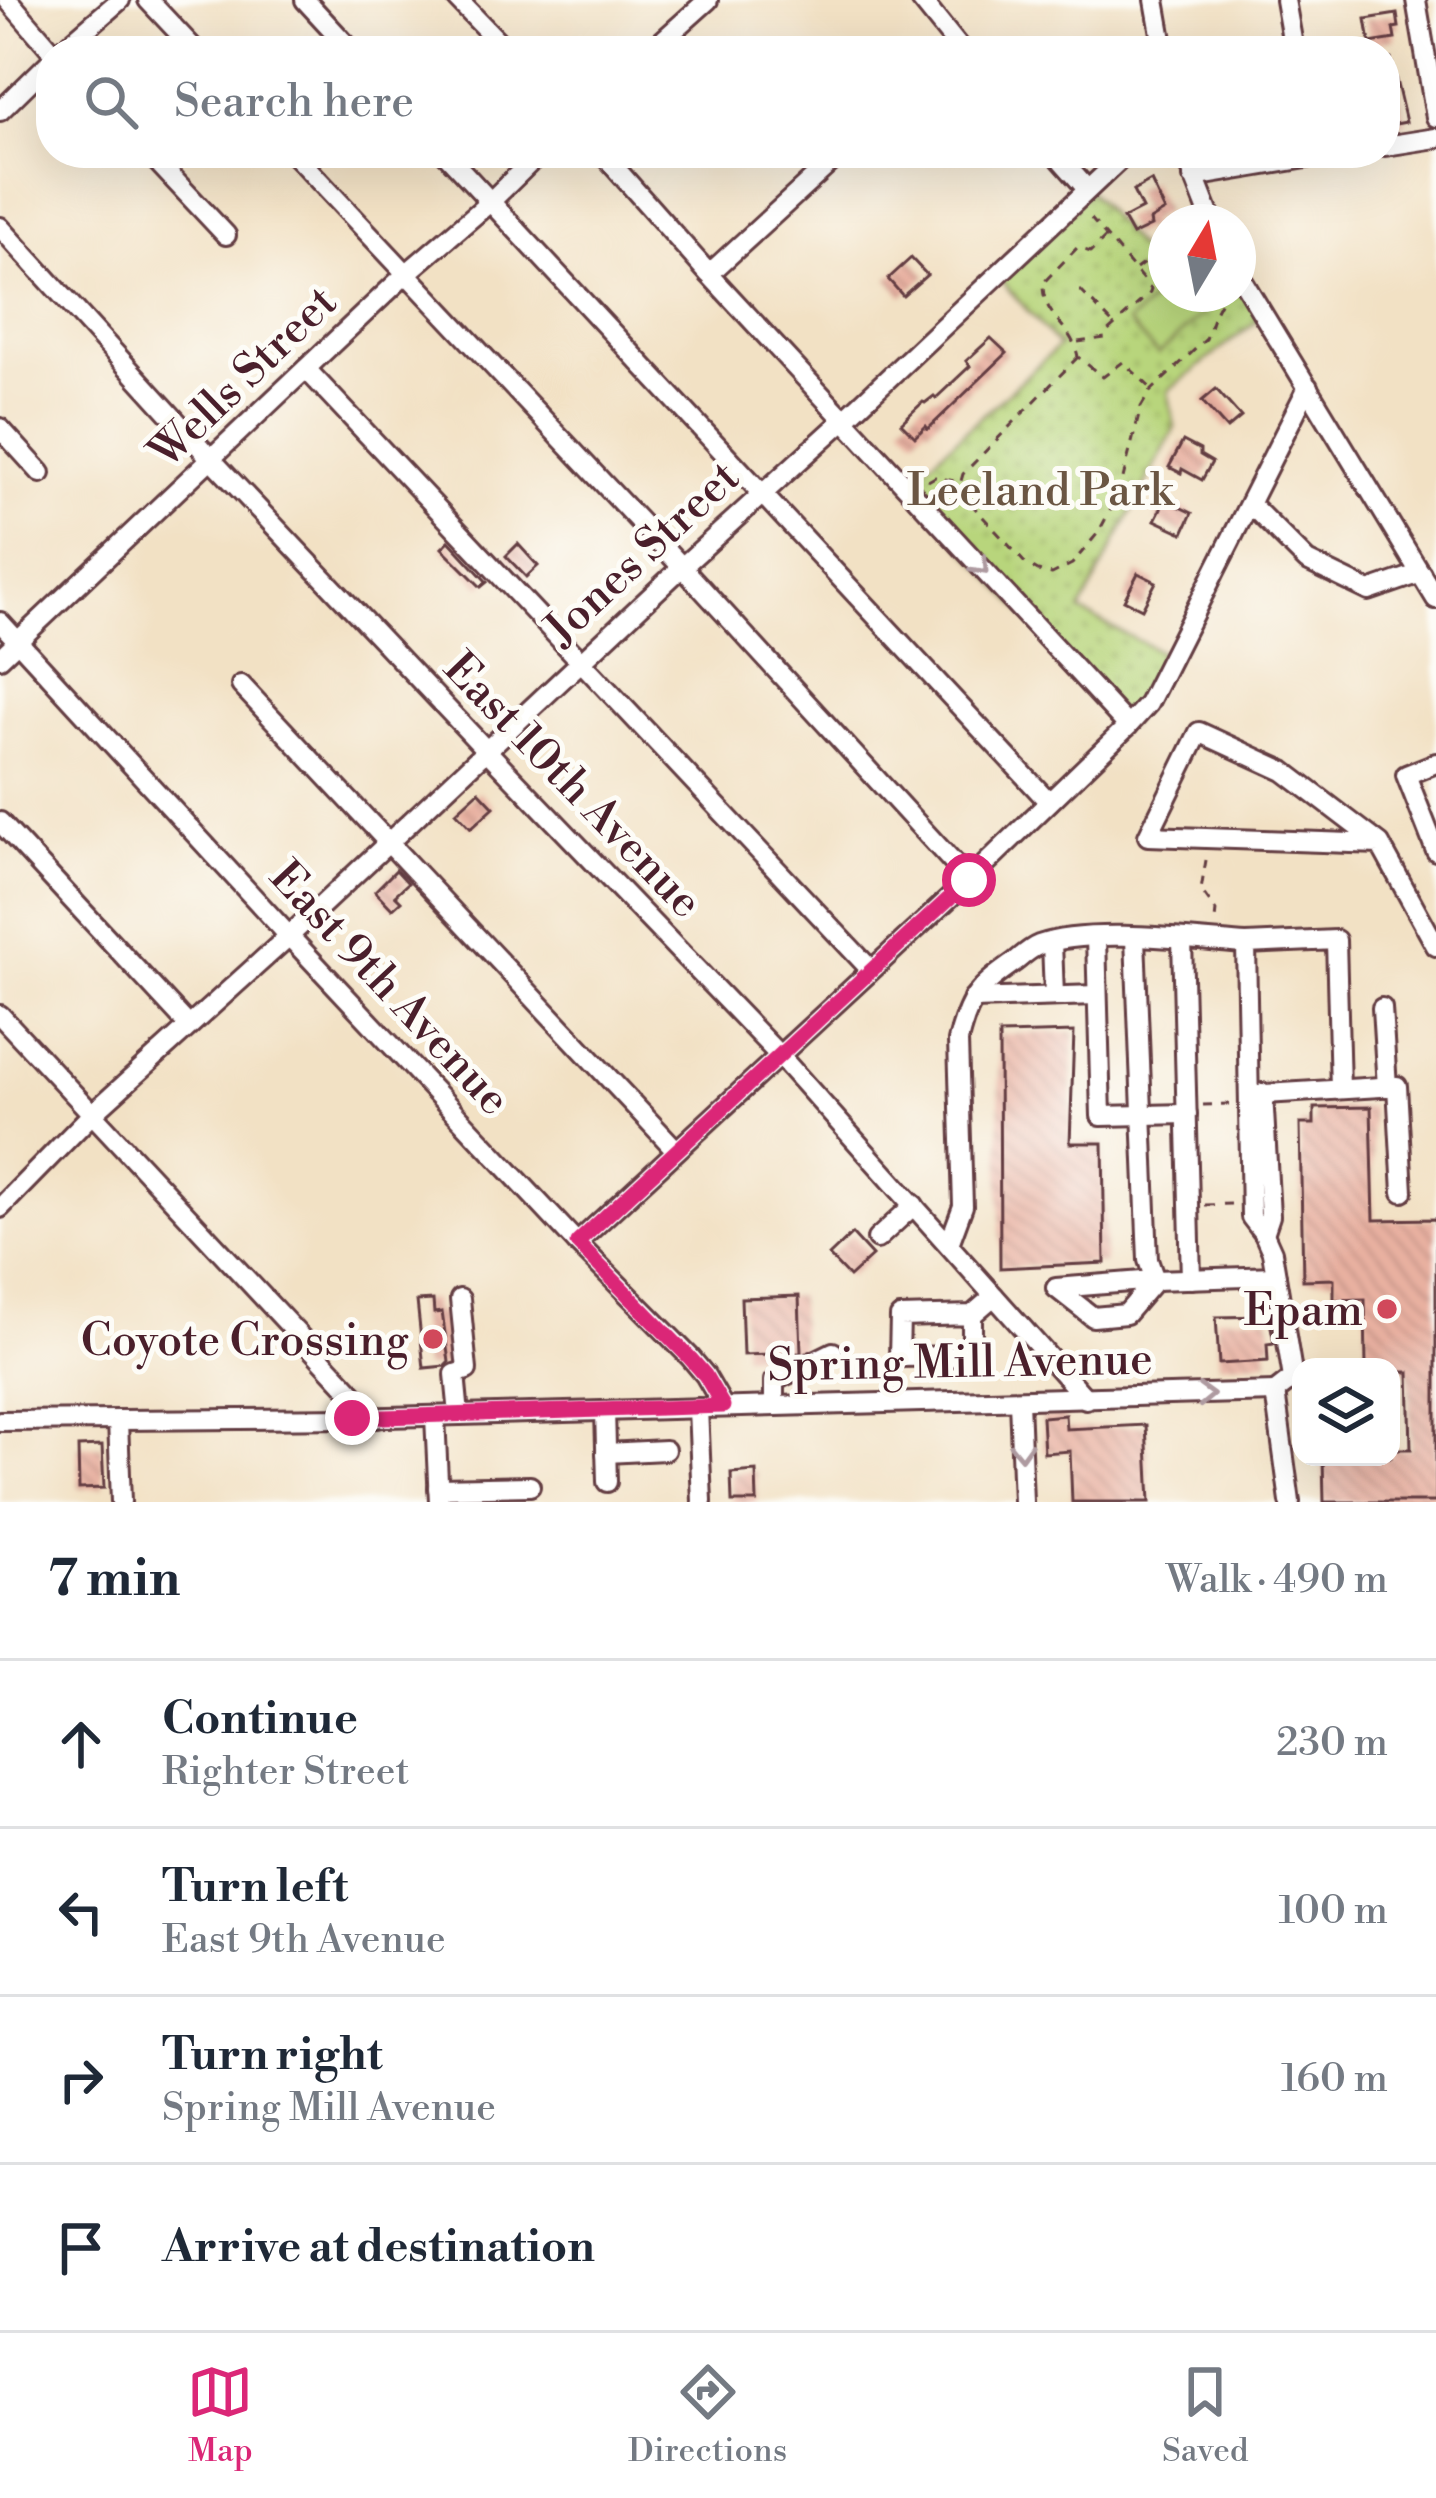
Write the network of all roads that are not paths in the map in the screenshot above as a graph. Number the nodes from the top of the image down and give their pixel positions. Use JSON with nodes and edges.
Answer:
{"nodes":[{"id":1,"x":8,"y":0,"type":"edge"},
{"id":2,"x":120,"y":0,"type":"edge"},
{"id":3,"x":148,"y":0,"type":"edge"},
{"id":4,"x":305,"y":0,"type":"edge"},
{"id":5,"x":458,"y":0,"type":"edge"},
{"id":6,"x":707,"y":0,"type":"edge"},
{"id":7,"x":922,"y":0,"type":"edge"},
{"id":8,"x":1155,"y":0,"type":"edge"},
{"id":9,"x":1285,"y":0,"type":"edge"},
{"id":10,"x":1415,"y":0,"type":"edge"},
{"id":11,"x":39,"y":36,"type":"edge"},
{"id":12,"x":79,"y":36,"type":"edge"},
{"id":13,"x":182,"y":36,"type":"edge"},
{"id":14,"x":338,"y":36,"type":"edge"},
{"id":15,"x":493,"y":36,"type":"edge"},
{"id":16,"x":667,"y":36,"type":"edge"},
{"id":17,"x":948,"y":36,"type":"edge"},
{"id":18,"x":1161,"y":36,"type":"edge"},
{"id":19,"x":1291,"y":36,"type":"edge"},
{"id":20,"x":36,"y":76,"type":"edge"},
{"id":21,"x":0,"y":111,"type":"edge"},
{"id":22,"x":1436,"y":117,"type":"edge"},
{"id":23,"x":1436,"y":138,"type":"edge"},
{"id":24,"x":1400,"y":144,"type":"edge"},
{"id":25,"x":162,"y":168,"type":"edge"},
{"id":26,"x":307,"y":168,"type":"edge"},
{"id":27,"x":459,"y":168,"type":"edge"},
{"id":28,"x":525,"y":168,"type":"edge"},
{"id":29,"x":615,"y":168,"type":"edge"},
{"id":30,"x":825,"y":168,"type":"edge"},
{"id":31,"x":1065,"y":168,"type":"edge"},
{"id":32,"x":1111,"y":168,"type":"edge"},
{"id":33,"x":1190,"y":168,"type":"edge"},
{"id":34,"x":1242,"y":168,"type":"edge"},
{"id":35,"x":1193,"y":177,"type":"junction"},
{"id":36,"x":1082,"y":194,"type":"junction"},
{"id":37,"x":490,"y":202,"type":"junction"},
{"id":38,"x":1204,"y":204,"type":"edge"},
{"id":39,"x":0,"y":227,"type":"edge"},
{"id":40,"x":226,"y":235,"type":"dead end"},
{"id":41,"x":407,"y":273,"type":"junction"},
{"id":42,"x":709,"y":274,"type":"junction"},
{"id":43,"x":1256,"y":302,"type":"edge"},
{"id":44,"x":306,"y":369,"type":"junction"},
{"id":45,"x":1308,"y":387,"type":"junction"},
{"id":46,"x":845,"y":419,"type":"junction"},
{"id":47,"x":0,"y":428,"type":"edge"},
{"id":48,"x":211,"y":459,"type":"junction"},
{"id":49,"x":41,"y":473,"type":"dead end"},
{"id":50,"x":763,"y":494,"type":"junction"},
{"id":51,"x":1250,"y":504,"type":"junction"},
{"id":52,"x":682,"y":567,"type":"junction"},
{"id":53,"x":1430,"y":586,"type":"edge"},
{"id":54,"x":0,"y":622,"type":"edge"},
{"id":55,"x":19,"y":642,"type":"junction"},
{"id":56,"x":0,"y":658,"type":"edge"},
{"id":57,"x":582,"y":660,"type":"junction"},
{"id":58,"x":241,"y":685,"type":"dead end"},
{"id":59,"x":1128,"y":726,"type":"junction"},
{"id":60,"x":486,"y":750,"type":"junction"},
{"id":61,"x":1436,"y":763,"type":"edge"},
{"id":62,"x":1049,"y":802,"type":"junction"},
{"id":63,"x":0,"y":822,"type":"edge"},
{"id":64,"x":387,"y":843,"type":"junction"},
{"id":65,"x":1380,"y":844,"type":"junction"},
{"id":66,"x":1436,"y":851,"type":"edge"},
{"id":67,"x":969,"y":880,"type":"junction"},
{"id":68,"x":289,"y":936,"type":"junction"},
{"id":69,"x":1096,"y":937,"type":"junction"},
{"id":70,"x":1135,"y":938,"type":"junction"},
{"id":71,"x":1182,"y":939,"type":"junction"},
{"id":72,"x":1052,"y":942,"type":"junction"},
{"id":73,"x":1246,"y":944,"type":"junction"},
{"id":74,"x":1436,"y":946,"type":"edge"},
{"id":75,"x":871,"y":970,"type":"junction"},
{"id":76,"x":1097,"y":995,"type":"junction"},
{"id":77,"x":1054,"y":996,"type":"junction"},
{"id":78,"x":974,"y":999,"type":"junction"},
{"id":79,"x":1382,"y":1008,"type":"dead end"},
{"id":80,"x":0,"y":1015,"type":"edge"},
{"id":81,"x":189,"y":1026,"type":"junction"},
{"id":82,"x":779,"y":1054,"type":"junction"},
{"id":83,"x":1387,"y":1087,"type":"junction"},
{"id":84,"x":1340,"y":1089,"type":"junction"},
{"id":85,"x":1254,"y":1097,"type":"junction"},
{"id":86,"x":1190,"y":1110,"type":"junction"},
{"id":87,"x":92,"y":1114,"type":"junction"},
{"id":88,"x":1143,"y":1115,"type":"junction"},
{"id":89,"x":676,"y":1150,"type":"junction"},
{"id":90,"x":1403,"y":1192,"type":"dead end"},
{"id":91,"x":914,"y":1205,"type":"junction"},
{"id":92,"x":0,"y":1208,"type":"edge"},
{"id":93,"x":1264,"y":1234,"type":"junction"},
{"id":94,"x":877,"y":1239,"type":"dead end"},
{"id":95,"x":577,"y":1243,"type":"junction"},
{"id":96,"x":950,"y":1244,"type":"junction"},
{"id":97,"x":1276,"y":1276,"type":"junction"},
{"id":98,"x":1191,"y":1279,"type":"junction"},
{"id":99,"x":994,"y":1296,"type":"junction"},
{"id":100,"x":460,"y":1299,"type":"dead end"},
{"id":101,"x":972,"y":1315,"type":"dead end"},
{"id":102,"x":833,"y":1352,"type":"dead end"},
{"id":103,"x":1275,"y":1392,"type":"junction"},
{"id":104,"x":1086,"y":1399,"type":"junction"},
{"id":105,"x":1019,"y":1400,"type":"junction"},
{"id":106,"x":774,"y":1405,"type":"junction"},
{"id":107,"x":723,"y":1406,"type":"junction"},
{"id":108,"x":698,"y":1408,"type":"junction"},
{"id":109,"x":605,"y":1411,"type":"junction"},
{"id":110,"x":459,"y":1415,"type":"junction"},
{"id":111,"x":435,"y":1416,"type":"junction"},
{"id":112,"x":376,"y":1418,"type":"junction"},
{"id":113,"x":2,"y":1419,"type":"edge"},
{"id":114,"x":118,"y":1420,"type":"junction"},
{"id":115,"x":665,"y":1450,"type":"dead end"},
{"id":116,"x":606,"y":1453,"type":"junction"},
{"id":117,"x":608,"y":1482,"type":"dead end"},
{"id":118,"x":530,"y":1486,"type":"dead end"},
{"id":119,"x":439,"y":1495,"type":"edge"},
{"id":120,"x":121,"y":1502,"type":"edge"},
{"id":121,"x":702,"y":1502,"type":"edge"},
{"id":122,"x":1023,"y":1502,"type":"edge"},
{"id":123,"x":1290,"y":1502,"type":"edge"}],
"edges":[{"from":1,"to":11,"type":"street"},
{"from":2,"to":12,"type":"street"},
{"from":3,"to":13,"type":"street"},
{"from":4,"to":14,"type":"street"},
{"from":5,"to":15,"type":"street"},
{"from":6,"to":16,"type":"street"},
{"from":7,"to":17,"type":"street"},
{"from":8,"to":18,"type":"street"},
{"from":9,"to":19,"type":"street"},
{"from":10,"to":22,"type":"street"},
{"from":20,"to":21,"type":"street"},
{"from":23,"to":24,"type":"street"},
{"from":25,"to":40,"type":"street"},
{"from":26,"to":41,"type":"street"},
{"from":27,"to":37,"type":"street"},
{"from":28,"to":37,"type":"street","name":"Wells Street"},
{"from":29,"to":42,"type":"street"},
{"from":30,"to":42,"type":"street"},
{"from":31,"to":36,"type":"street"},
{"from":32,"to":36,"type":"street","name":"Jones Street"},
{"from":33,"to":35,"type":"street"},
{"from":34,"to":35,"type":"street"},
{"from":35,"to":38,"type":"street"},
{"from":36,"to":46,"type":"street","name":"Jones Street"},
{"from":37,"to":41,"type":"street","name":"Wells Street"},
{"from":37,"to":50,"type":"street"},
{"from":39,"to":48,"type":"street","name":"East 10th Avenue"},
{"from":41,"to":44,"type":"street","name":"Wells Street"},
{"from":41,"to":52,"type":"street"},
{"from":42,"to":46,"type":"street"},
{"from":43,"to":45,"type":"street"},
{"from":44,"to":48,"type":"street","name":"Wells Street"},
{"from":44,"to":57,"type":"street"},
{"from":45,"to":51,"type":"street"},
{"from":45,"to":53,"type":"street"},
{"from":46,"to":50,"type":"street","name":"Jones Street"},
{"from":46,"to":59,"type":"street","one_way":true},
{"from":47,"to":49,"type":"street"},
{"from":48,"to":55,"type":"street","name":"Wells Street"},
{"from":48,"to":60,"type":"street","name":"East 10th Avenue"},
{"from":50,"to":52,"type":"street","name":"Jones Street"},
{"from":50,"to":62,"type":"street"},
{"from":51,"to":53,"type":"street"},
{"from":51,"to":59,"type":"street"},
{"from":52,"to":57,"type":"street","name":"Jones Street"},
{"from":52,"to":67,"type":"street"},
{"from":54,"to":55,"type":"street","name":"East 9th Avenue"},
{"from":55,"to":56,"type":"street","name":"Wells Street"},
{"from":55,"to":68,"type":"street","name":"East 9th Avenue"},
{"from":57,"to":60,"type":"street","name":"Jones Street"},
{"from":57,"to":75,"type":"street"},
{"from":58,"to":64,"type":"street"},
{"from":59,"to":62,"type":"street"},
{"from":60,"to":64,"type":"street","name":"Jones Street"},
{"from":60,"to":82,"type":"street","name":"East 10th Avenue"},
{"from":61,"to":66,"type":"street"},
{"from":62,"to":67,"type":"street"},
{"from":63,"to":81,"type":"street"},
{"from":64,"to":68,"type":"street","name":"Jones Street"},
{"from":64,"to":89,"type":"street"},
{"from":65,"to":65,"type":"street"},
{"from":65,"to":74,"type":"street"},
{"from":67,"to":75,"type":"street"},
{"from":68,"to":81,"type":"street","name":"Jones Street"},
{"from":68,"to":95,"type":"street","name":"East 9th Avenue"},
{"from":69,"to":70,"type":"street"},
{"from":69,"to":72,"type":"street"},
{"from":69,"to":76,"type":"street"},
{"from":70,"to":71,"type":"street"},
{"from":70,"to":88,"type":"street"},
{"from":71,"to":73,"type":"street"},
{"from":71,"to":86,"type":"street"},
{"from":72,"to":77,"type":"street"},
{"from":72,"to":78,"type":"street"},
{"from":73,"to":84,"type":"street"},
{"from":73,"to":85,"type":"street"},
{"from":75,"to":82,"type":"street"},
{"from":76,"to":77,"type":"street"},
{"from":76,"to":88,"type":"street"},
{"from":77,"to":78,"type":"street"},
{"from":78,"to":96,"type":"street"},
{"from":79,"to":83,"type":"street"},
{"from":80,"to":87,"type":"street"},
{"from":81,"to":87,"type":"street","name":"Jones Street"},
{"from":82,"to":89,"type":"street"},
{"from":82,"to":91,"type":"street","name":"East 10th Avenue"},
{"from":83,"to":84,"type":"street"},
{"from":83,"to":90,"type":"street"},
{"from":84,"to":85,"type":"street"},
{"from":85,"to":93,"type":"street"},
{"from":85,"to":93,"type":"street"},
{"from":86,"to":88,"type":"street"},
{"from":86,"to":98,"type":"street"},
{"from":87,"to":92,"type":"street","name":"Jones Street"},
{"from":87,"to":112,"type":"street"},
{"from":88,"to":98,"type":"street"},
{"from":89,"to":95,"type":"street"},
{"from":91,"to":94,"type":"street"},
{"from":91,"to":96,"type":"street","name":"East 10th Avenue"},
{"from":93,"to":97,"type":"street"},
{"from":95,"to":107,"type":"street","name":"East 9th Avenue"},
{"from":96,"to":99,"type":"street","name":"East 10th Avenue"},
{"from":97,"to":98,"type":"street"},
{"from":97,"to":103,"type":"street"},
{"from":99,"to":101,"type":"street"},
{"from":99,"to":104,"type":"street","name":"East 10th Avenue"},
{"from":100,"to":110,"type":"street"},
{"from":102,"to":106,"type":"street"},
{"from":104,"to":103,"type":"street","name":"Spring Mill Avenue","one_way":true},
{"from":103,"to":123,"type":"street"},
{"from":104,"to":105,"type":"street","name":"Spring Mill Avenue"},
{"from":105,"to":106,"type":"street","name":"Spring Mill Avenue"},
{"from":105,"to":122,"type":"street","one_way":true},
{"from":106,"to":107,"type":"street","name":"Spring Mill Avenue"},
{"from":107,"to":108,"type":"street","name":"Spring Mill Avenue"},
{"from":108,"to":109,"type":"street","name":"Spring Mill Avenue"},
{"from":108,"to":121,"type":"street"},
{"from":109,"to":110,"type":"street","name":"Spring Mill Avenue"},
{"from":109,"to":116,"type":"street"},
{"from":110,"to":111,"type":"street","name":"Spring Mill Avenue"},
{"from":111,"to":112,"type":"street","name":"Spring Mill Avenue"},
{"from":111,"to":119,"type":"street"},
{"from":112,"to":114,"type":"street","name":"Spring Mill Avenue"},
{"from":113,"to":114,"type":"street","name":"Spring Mill Avenue"},
{"from":114,"to":120,"type":"street"},
{"from":115,"to":116,"type":"street"},
{"from":116,"to":117,"type":"street"},
{"from":118,"to":119,"type":"street"}]}
